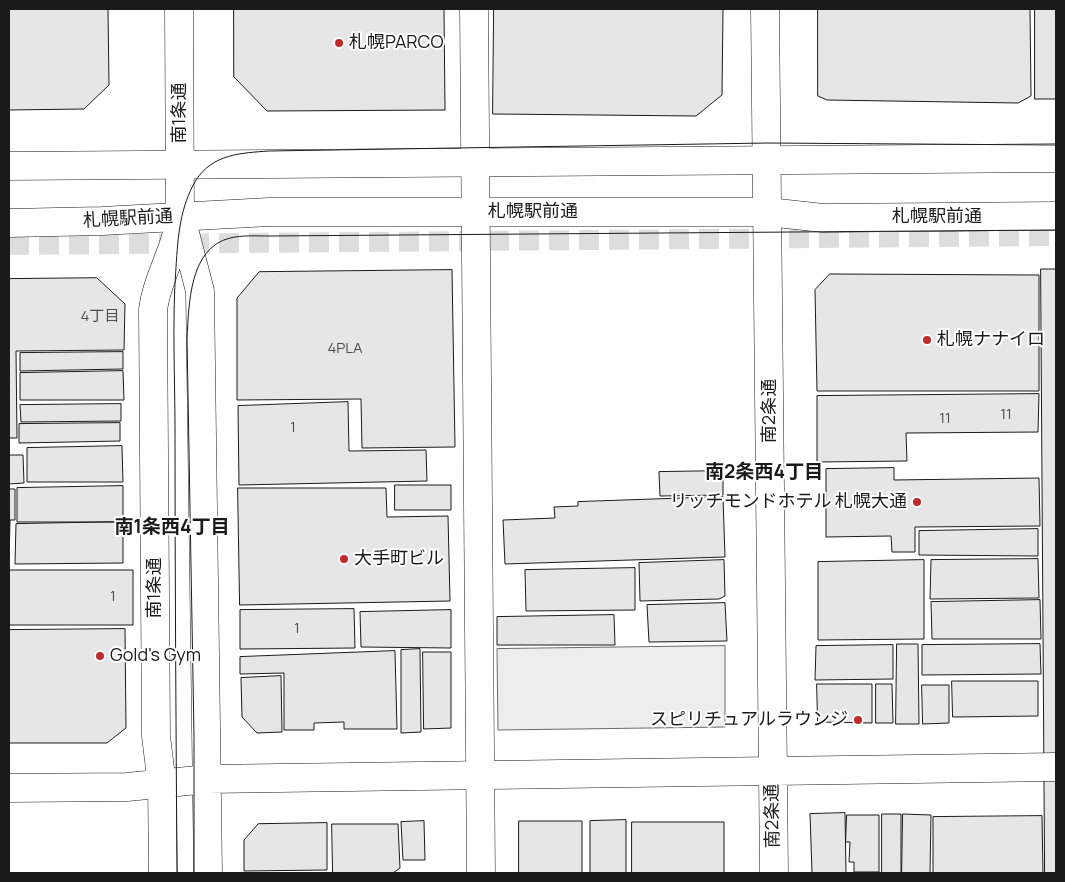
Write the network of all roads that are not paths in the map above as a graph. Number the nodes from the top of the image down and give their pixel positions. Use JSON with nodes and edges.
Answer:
{"nodes":[{"id":1,"x":179,"y":9,"type":"edge"},
{"id":2,"x":474,"y":9,"type":"edge"},
{"id":3,"x":765,"y":9,"type":"edge"},
{"id":4,"x":1056,"y":158,"type":"edge"},
{"id":5,"x":767,"y":160,"type":"junction"},
{"id":6,"x":477,"y":163,"type":"junction"},
{"id":7,"x":9,"y":166,"type":"edge"},
{"id":8,"x":180,"y":166,"type":"junction"},
{"id":9,"x":475,"y":212,"type":"junction"},
{"id":10,"x":768,"y":212,"type":"junction"},
{"id":11,"x":180,"y":216,"type":"junction"},
{"id":12,"x":1056,"y":216,"type":"edge"},
{"id":13,"x":9,"y":223,"type":"edge"},
{"id":14,"x":1056,"y":767,"type":"edge"},
{"id":15,"x":772,"y":770,"type":"junction"},
{"id":16,"x":480,"y":774,"type":"junction"},
{"id":17,"x":208,"y":779,"type":"junction"},
{"id":18,"x":162,"y":784,"type":"junction"},
{"id":19,"x":9,"y":788,"type":"edge"},
{"id":20,"x":163,"y":873,"type":"edge"},
{"id":21,"x":208,"y":873,"type":"edge"},
{"id":22,"x":481,"y":873,"type":"edge"},
{"id":23,"x":774,"y":873,"type":"edge"}],
"edges":[{"from":1,"to":8,"type":"main road","name":"南1条通"},
{"from":2,"to":6,"type":"main road"},
{"from":3,"to":5,"type":"main road","name":"南2条通"},
{"from":4,"to":5,"type":"main road"},
{"from":5,"to":6,"type":"main road"},
{"from":5,"to":10,"type":"main road","name":"南2条通"},
{"from":6,"to":8,"type":"main road"},
{"from":6,"to":9,"type":"main road"},
{"from":7,"to":8,"type":"main road"},
{"from":8,"to":11,"type":"main road","name":"南1条通"},
{"from":9,"to":10,"type":"main road","name":"札幌駅前通"},
{"from":9,"to":11,"type":"main road","name":"札幌駅前通"},
{"from":9,"to":16,"type":"main road"},
{"from":10,"to":12,"type":"main road","name":"札幌駅前通"},
{"from":10,"to":15,"type":"main road","name":"南2条通"},
{"from":11,"to":13,"type":"main road","name":"札幌駅前通"},
{"from":11,"to":17,"type":"main road","name":"南1条通"},
{"from":11,"to":18,"type":"main road","name":"南1条通"},
{"from":14,"to":15,"type":"main road"},
{"from":15,"to":16,"type":"main road"},
{"from":15,"to":23,"type":"main road","name":"南2条通"},
{"from":16,"to":17,"type":"main road"},
{"from":16,"to":22,"type":"main road"},
{"from":17,"to":18,"type":"main road"},
{"from":17,"to":21,"type":"main road","name":"南1条通"},
{"from":18,"to":19,"type":"main road"},
{"from":18,"to":20,"type":"main road","name":"南1条通"}]}
